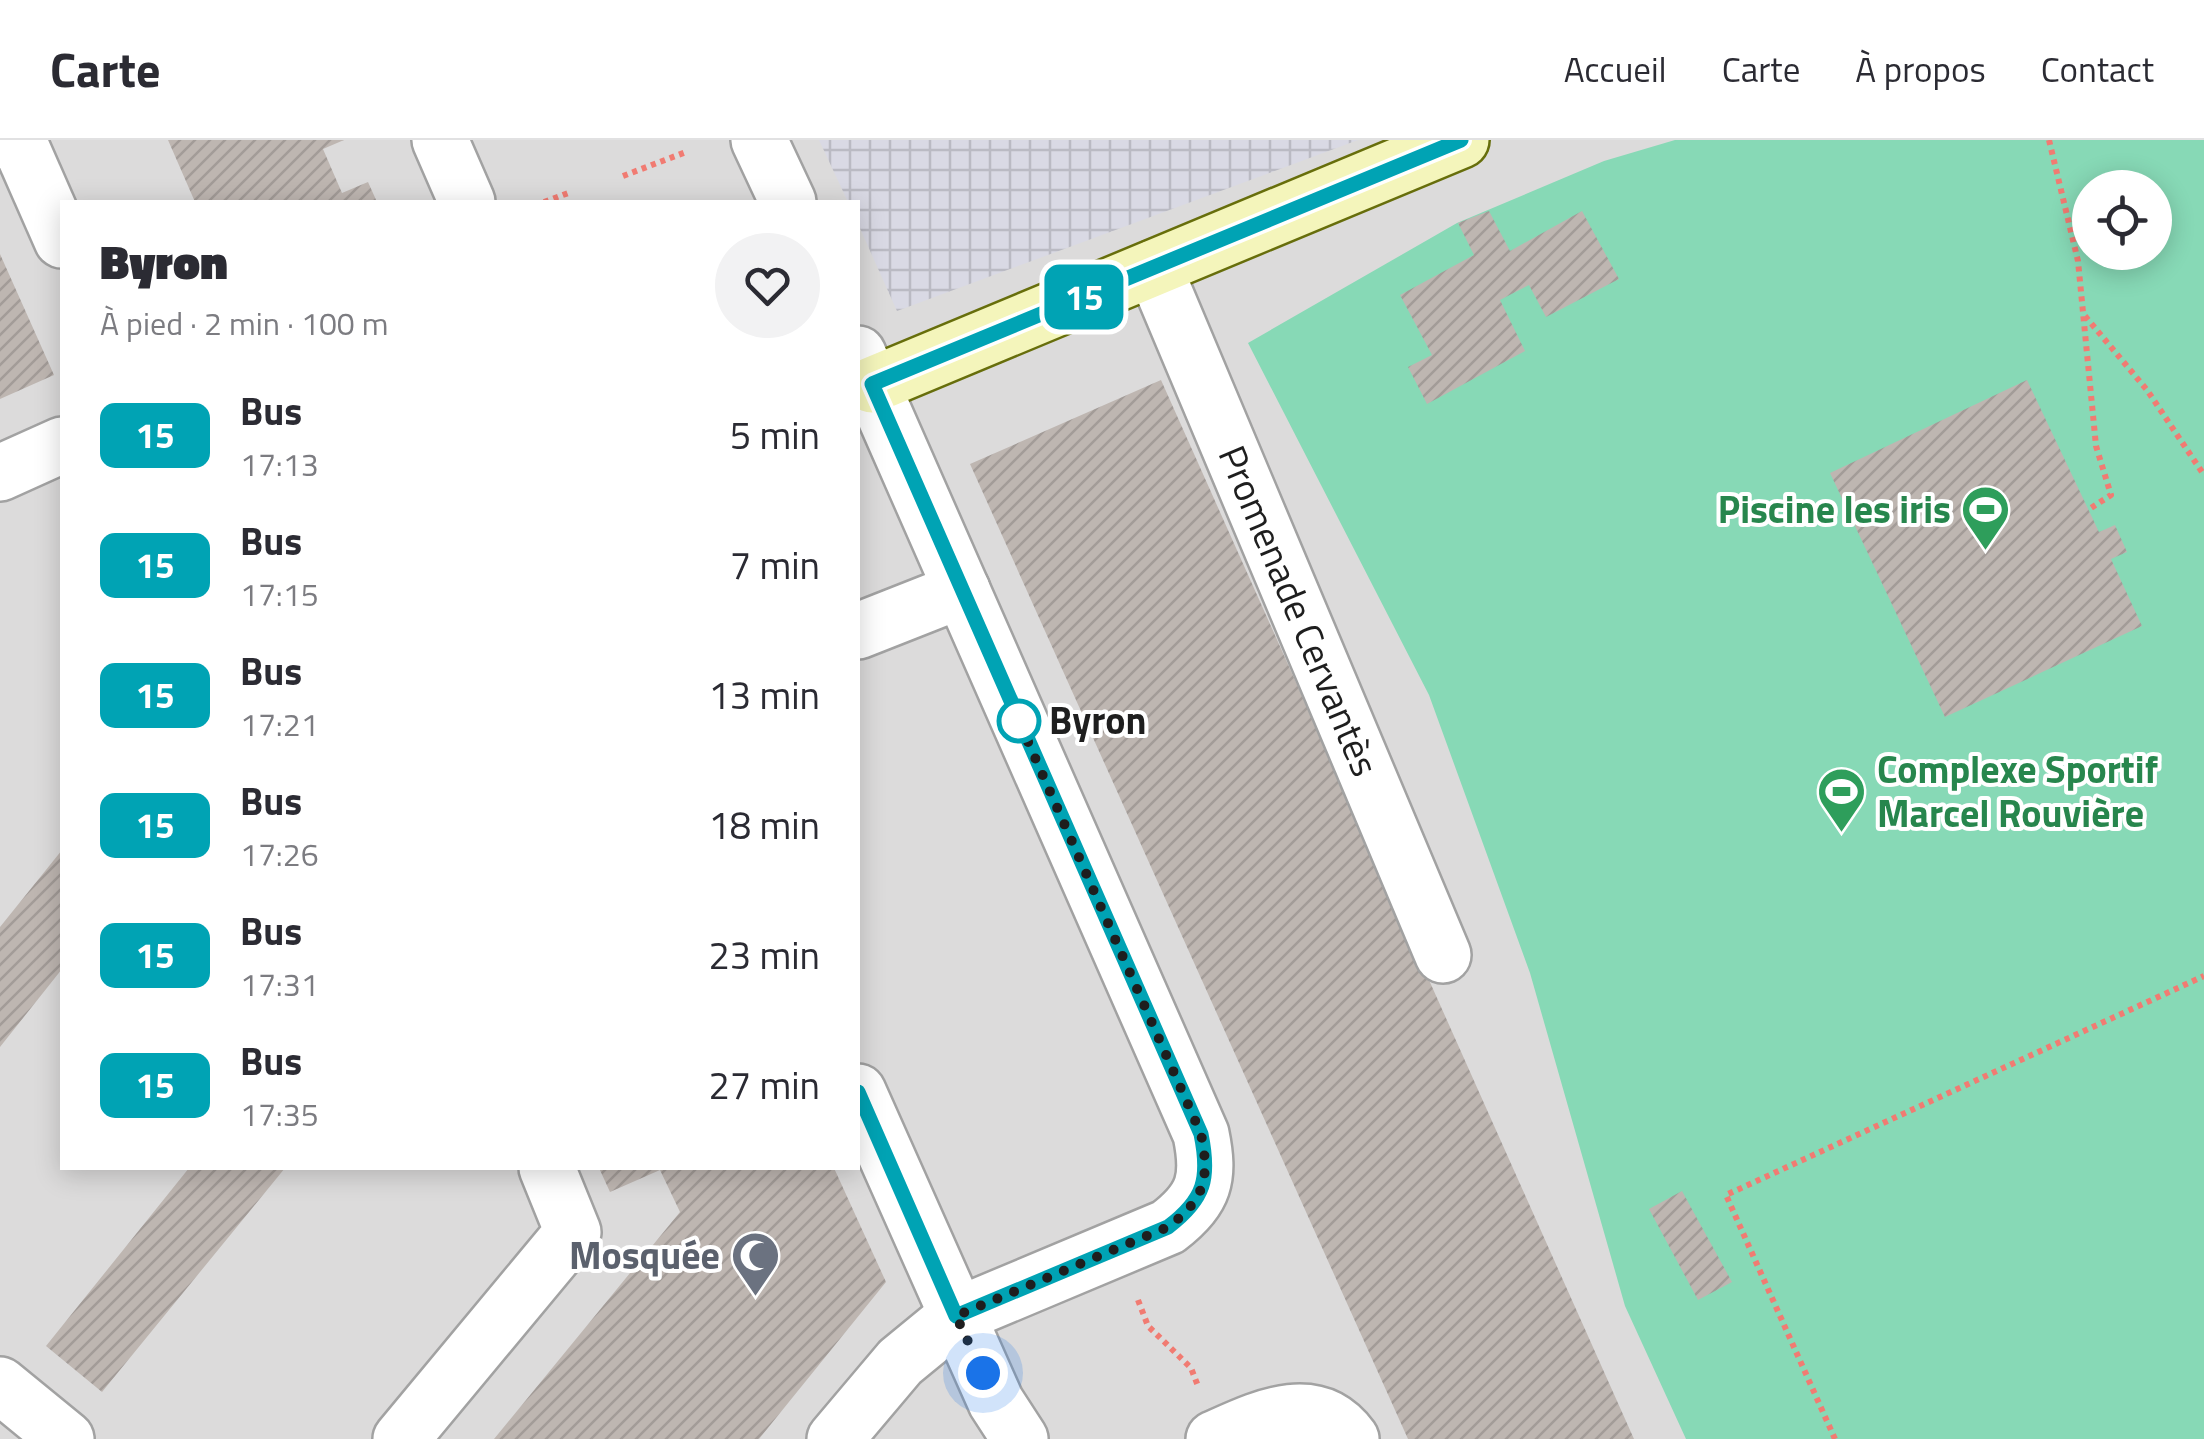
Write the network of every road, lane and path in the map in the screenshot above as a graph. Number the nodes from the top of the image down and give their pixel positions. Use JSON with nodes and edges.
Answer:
{"nodes":[{"id":1,"x":18,"y":140,"type":"edge"},
{"id":2,"x":440,"y":140,"type":"edge"},
{"id":3,"x":759,"y":140,"type":"edge"},
{"id":4,"x":1460,"y":140,"type":"edge"},
{"id":5,"x":2049,"y":140,"type":"edge"},
{"id":6,"x":686,"y":152,"type":"dead end"},
{"id":7,"x":623,"y":176,"type":"dead end"},
{"id":8,"x":571,"y":192,"type":"dead end"},
{"id":9,"x":466,"y":200,"type":"edge"},
{"id":10,"x":549,"y":200,"type":"edge"},
{"id":11,"x":787,"y":200,"type":"edge"},
{"id":12,"x":60,"y":235,"type":"edge"},
{"id":13,"x":1154,"y":268,"type":"junction"},
{"id":14,"x":2083,"y":315,"type":"junction"},
{"id":15,"x":865,"y":369,"type":"edge"},
{"id":16,"x":60,"y":446,"type":"edge"},
{"id":17,"x":0,"y":472,"type":"edge"},
{"id":18,"x":2204,"y":475,"type":"edge"},
{"id":19,"x":2088,"y":510,"type":"dead end"},
{"id":20,"x":962,"y":590,"type":"junction"},
{"id":21,"x":860,"y":630,"type":"edge"},
{"id":22,"x":1443,"y":955,"type":"dead end"},
{"id":23,"x":2204,"y":976,"type":"edge"},
{"id":24,"x":860,"y":1097,"type":"edge"},
{"id":25,"x":548,"y":1170,"type":"edge"},
{"id":26,"x":1119,"y":1247,"type":"junction"},
{"id":27,"x":956,"y":1316,"type":"junction"},
{"id":28,"x":0,"y":1385,"type":"edge"},
{"id":29,"x":1217,"y":1438,"type":"edge"},
{"id":30,"x":66,"y":1439,"type":"edge"},
{"id":31,"x":401,"y":1439,"type":"edge"},
{"id":32,"x":834,"y":1439,"type":"edge"},
{"id":33,"x":1020,"y":1439,"type":"edge"},
{"id":34,"x":1351,"y":1439,"type":"edge"},
{"id":35,"x":1835,"y":1439,"type":"edge"}],
"edges":[{"from":1,"to":12,"type":"street"},
{"from":2,"to":9,"type":"street"},
{"from":3,"to":11,"type":"street"},
{"from":4,"to":13,"type":"street"},
{"from":5,"to":14,"type":"path"},
{"from":6,"to":7,"type":"path"},
{"from":8,"to":10,"type":"path"},
{"from":13,"to":15,"type":"street"},
{"from":13,"to":22,"type":"street","name":"Promenade Cervantès"},
{"from":14,"to":18,"type":"path"},
{"from":14,"to":19,"type":"path"},
{"from":15,"to":20,"type":"street"},
{"from":16,"to":17,"type":"street"},
{"from":20,"to":21,"type":"street"},
{"from":20,"to":26,"type":"street"},
{"from":23,"to":35,"type":"path"},
{"from":24,"to":27,"type":"street"},
{"from":25,"to":31,"type":"street"},
{"from":26,"to":27,"type":"street"},
{"from":26,"to":29,"type":"path"},
{"from":27,"to":32,"type":"street"},
{"from":27,"to":33,"type":"street"},
{"from":28,"to":30,"type":"street"},
{"from":29,"to":34,"type":"street"}]}
